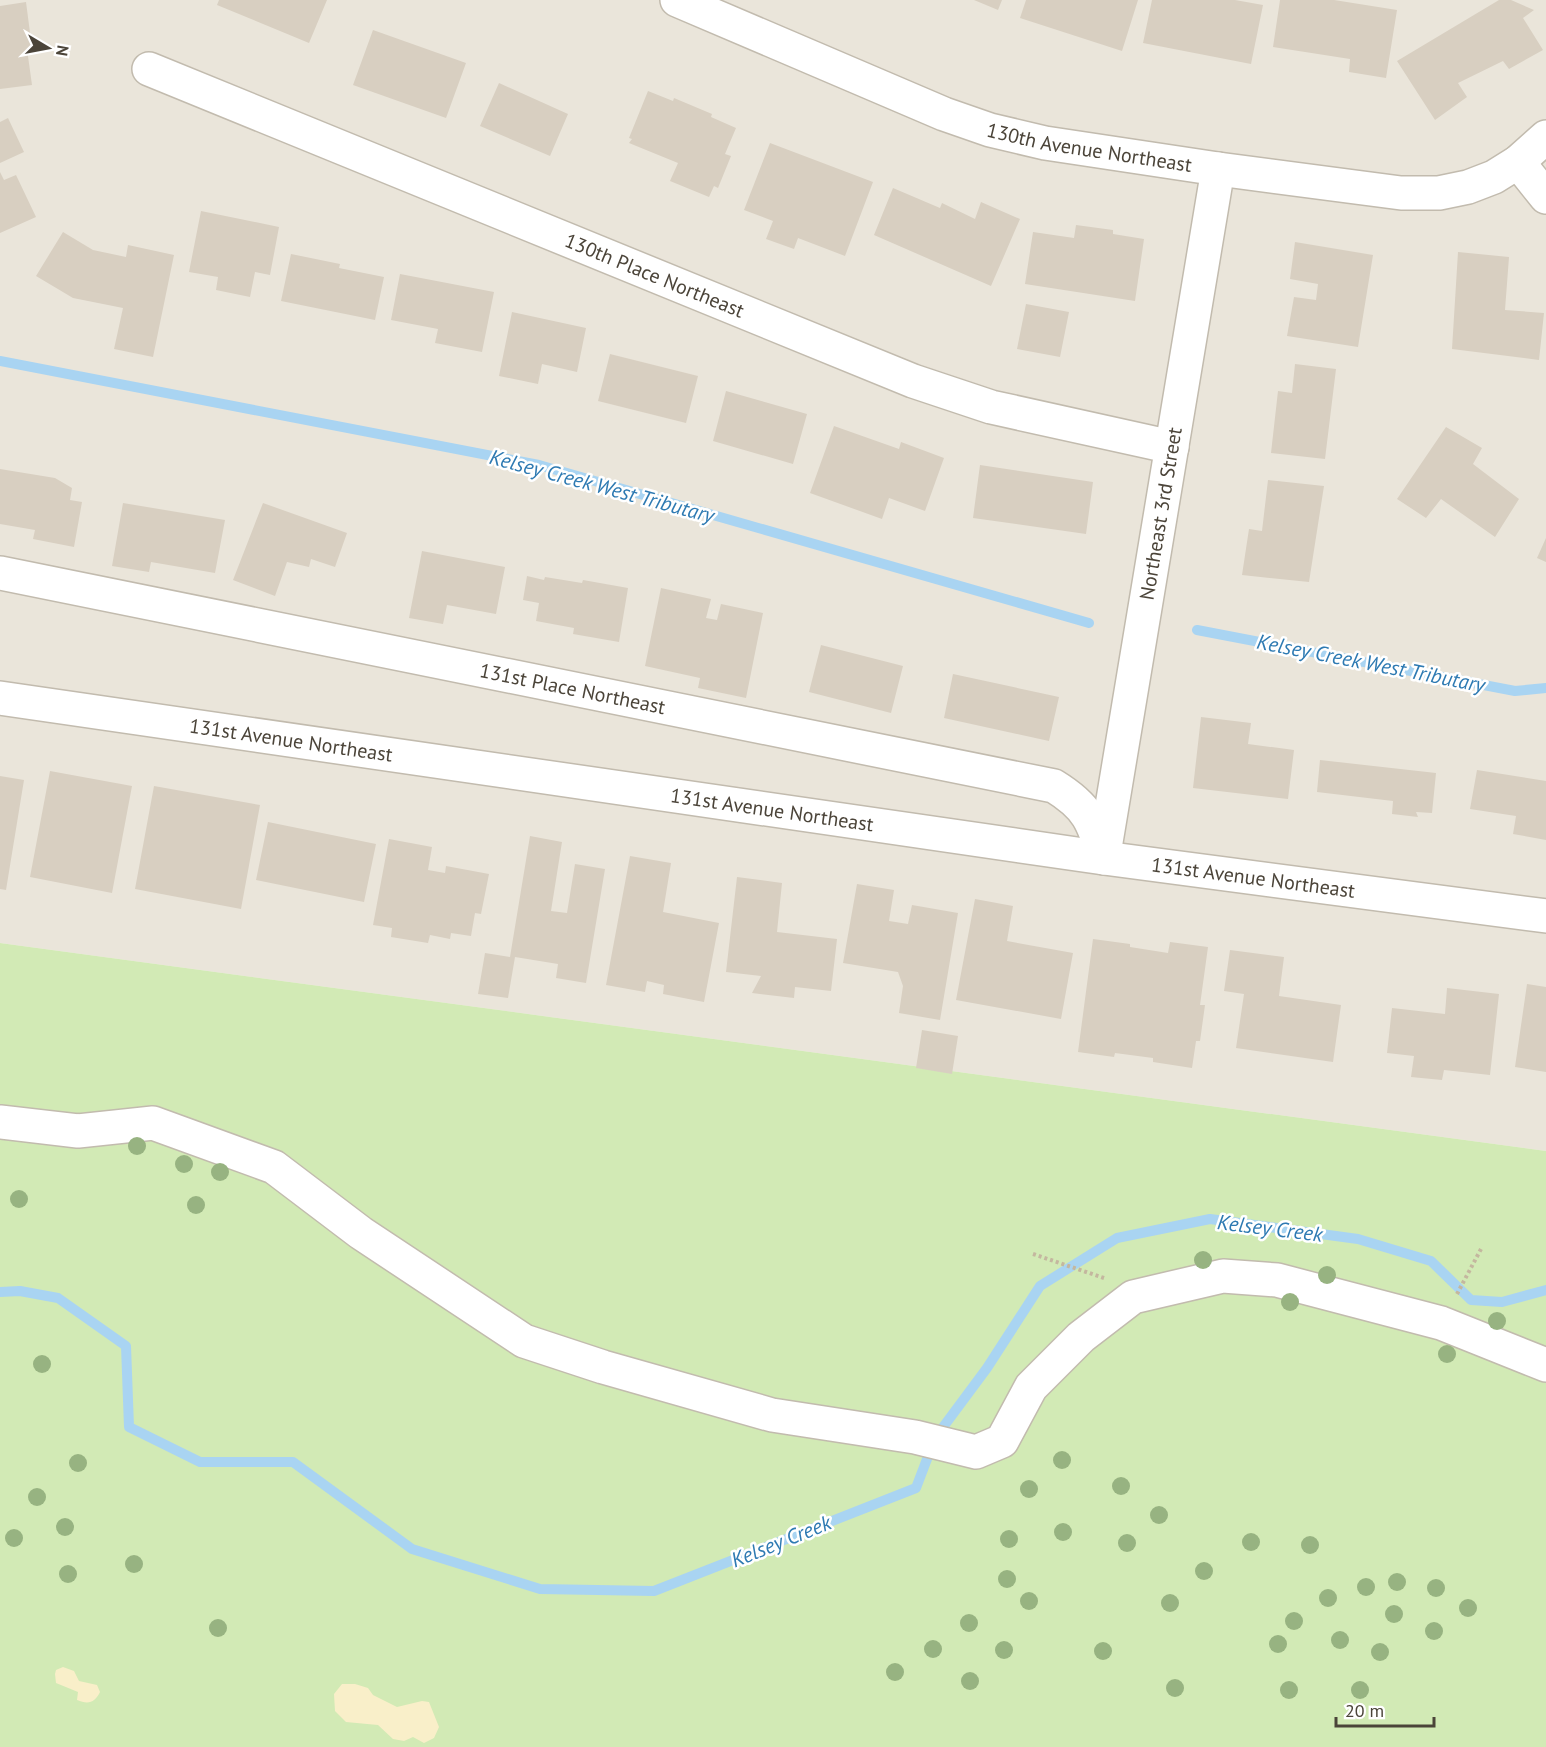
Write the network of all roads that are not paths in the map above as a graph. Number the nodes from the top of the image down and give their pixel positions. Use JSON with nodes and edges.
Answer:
{"nodes":[{"id":1,"x":677,"y":0,"type":"edge"},
{"id":2,"x":149,"y":69,"type":"dead end"},
{"id":3,"x":1546,"y":136,"type":"edge"},
{"id":4,"x":1518,"y":162,"type":"junction"},
{"id":5,"x":1218,"y":170,"type":"junction"},
{"id":6,"x":1546,"y":198,"type":"edge"},
{"id":7,"x":1172,"y":447,"type":"junction"},
{"id":8,"x":0,"y":573,"type":"edge"},
{"id":9,"x":0,"y":698,"type":"edge"},
{"id":10,"x":1104,"y":858,"type":"junction"},
{"id":11,"x":1546,"y":916,"type":"edge"},
{"id":12,"x":0,"y":1122,"type":"edge"},
{"id":13,"x":1546,"y":1365,"type":"edge"}],
"edges":[{"from":1,"to":5,"type":"street","name":"130th Avenue Northeast"},
{"from":2,"to":7,"type":"street","name":"130th Place Northeast"},
{"from":3,"to":4,"type":"street","name":"130th Avenue Northeast"},
{"from":4,"to":5,"type":"street","name":"130th Avenue Northeast"},
{"from":4,"to":6,"type":"street"},
{"from":5,"to":7,"type":"street","name":"Northeast 3rd Street"},
{"from":7,"to":10,"type":"street","name":"Northeast 3rd Street"},
{"from":8,"to":10,"type":"street","name":"131st Place Northeast"},
{"from":9,"to":10,"type":"street","name":"131st Avenue Northeast"},
{"from":10,"to":11,"type":"street","name":"131st Avenue Northeast"},
{"from":12,"to":13,"type":"street"}]}
